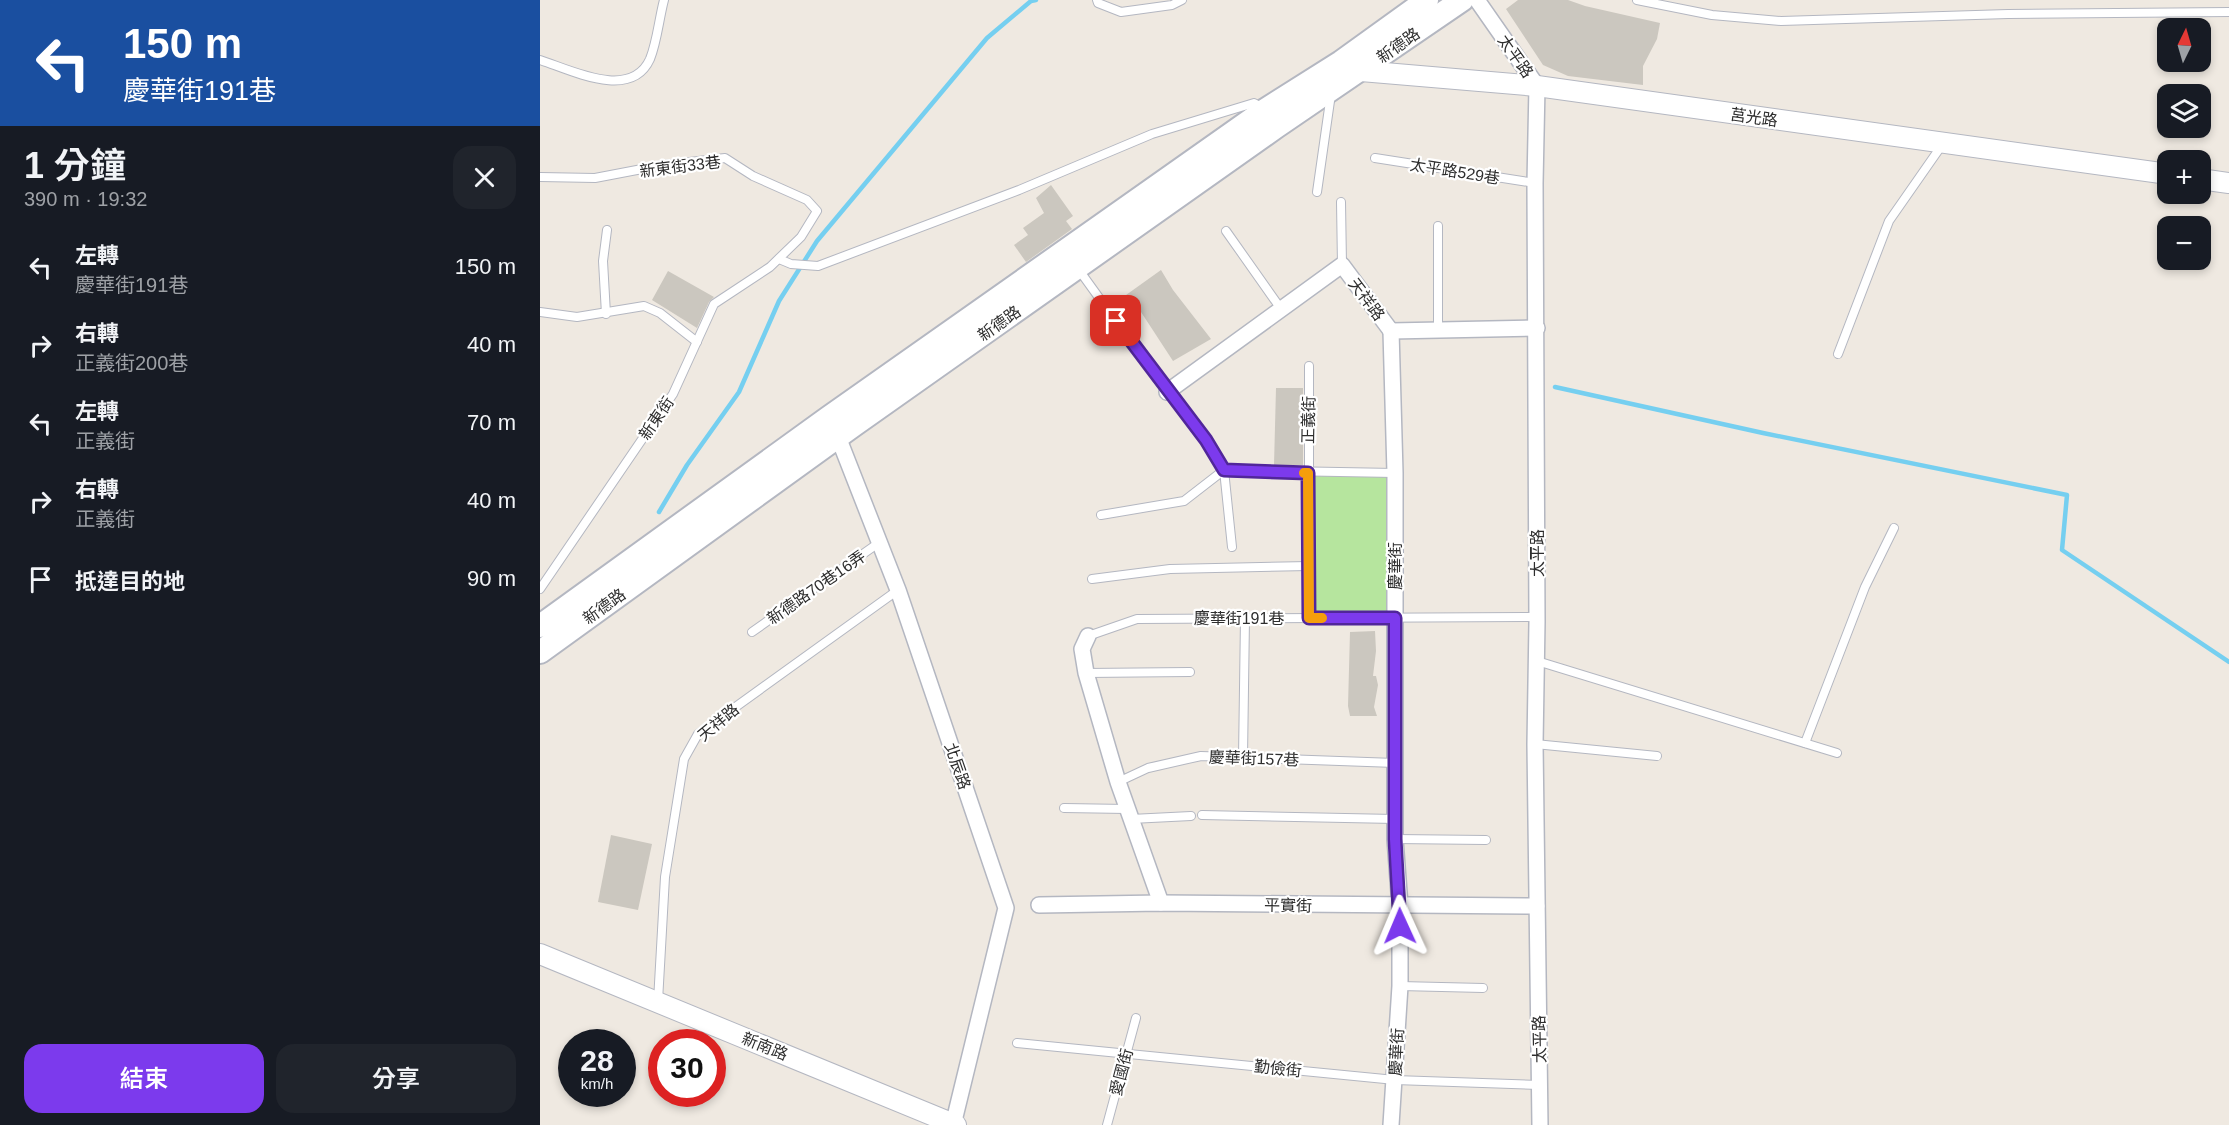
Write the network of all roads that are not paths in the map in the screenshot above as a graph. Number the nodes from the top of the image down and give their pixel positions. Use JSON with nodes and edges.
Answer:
{"nodes":[{"id":1,"x":664,"y":0,"type":"edge"},
{"id":2,"x":1096,"y":0,"type":"edge"},
{"id":3,"x":1182,"y":0,"type":"edge"},
{"id":4,"x":1427,"y":0,"type":"edge"},
{"id":5,"x":1462,"y":0,"type":"edge"},
{"id":6,"x":1477,"y":0,"type":"edge"},
{"id":7,"x":1636,"y":0,"type":"edge"},
{"id":8,"x":2229,"y":12,"type":"edge"},
{"id":9,"x":540,"y":60,"type":"edge"},
{"id":10,"x":1351,"y":66,"type":"junction"},
{"id":11,"x":1537,"y":86,"type":"junction"},
{"id":12,"x":1332,"y":89,"type":"junction"},
{"id":13,"x":1271,"y":118,"type":"junction"},
{"id":14,"x":1943,"y":144,"type":"junction"},
{"id":15,"x":1375,"y":158,"type":"dead end"},
{"id":16,"x":2157,"y":173,"type":"edge"},
{"id":17,"x":540,"y":177,"type":"edge"},
{"id":18,"x":2211,"y":181,"type":"edge"},
{"id":19,"x":1535,"y":183,"type":"junction"},
{"id":20,"x":2229,"y":183,"type":"edge"},
{"id":21,"x":1317,"y":192,"type":"dead end"},
{"id":22,"x":1341,"y":202,"type":"dead end"},
{"id":23,"x":1438,"y":226,"type":"dead end"},
{"id":24,"x":607,"y":230,"type":"dead end"},
{"id":25,"x":1226,"y":231,"type":"dead end"},
{"id":26,"x":779,"y":259,"type":"junction"},
{"id":27,"x":1342,"y":266,"type":"junction"},
{"id":28,"x":1078,"y":268,"type":"junction"},
{"id":29,"x":1281,"y":309,"type":"junction"},
{"id":30,"x":540,"y":312,"type":"edge"},
{"id":31,"x":606,"y":314,"type":"junction"},
{"id":32,"x":1537,"y":328,"type":"junction"},
{"id":33,"x":1438,"y":330,"type":"junction"},
{"id":34,"x":1392,"y":331,"type":"junction"},
{"id":35,"x":697,"y":342,"type":"junction"},
{"id":36,"x":1838,"y":354,"type":"dead end"},
{"id":37,"x":1309,"y":366,"type":"dead end"},
{"id":38,"x":1167,"y":392,"type":"junction"},
{"id":39,"x":834,"y":426,"type":"junction"},
{"id":40,"x":1224,"y":470,"type":"junction"},
{"id":41,"x":1308,"y":473,"type":"junction"},
{"id":42,"x":1395,"y":473,"type":"junction"},
{"id":43,"x":1101,"y":516,"type":"dead end"},
{"id":44,"x":1894,"y":528,"type":"dead end"},
{"id":45,"x":880,"y":542,"type":"junction"},
{"id":46,"x":1232,"y":548,"type":"dead end"},
{"id":47,"x":1309,"y":566,"type":"junction"},
{"id":48,"x":1092,"y":579,"type":"dead end"},
{"id":49,"x":540,"y":589,"type":"edge"},
{"id":50,"x":898,"y":590,"type":"junction"},
{"id":51,"x":1537,"y":617,"type":"junction"},
{"id":52,"x":1245,"y":618,"type":"junction"},
{"id":53,"x":1309,"y":618,"type":"junction"},
{"id":54,"x":1395,"y":618,"type":"junction"},
{"id":55,"x":540,"y":626,"type":"edge"},
{"id":56,"x":752,"y":632,"type":"dead end"},
{"id":57,"x":1088,"y":636,"type":"joint"},
{"id":58,"x":540,"y":652,"type":"edge"},
{"id":59,"x":1537,"y":661,"type":"junction"},
{"id":60,"x":1190,"y":672,"type":"dead end"},
{"id":61,"x":1086,"y":673,"type":"junction"},
{"id":62,"x":1805,"y":743,"type":"junction"},
{"id":63,"x":1535,"y":744,"type":"junction"},
{"id":64,"x":1837,"y":753,"type":"dead end"},
{"id":65,"x":1657,"y":756,"type":"dead end"},
{"id":66,"x":1243,"y":757,"type":"junction"},
{"id":67,"x":1395,"y":764,"type":"junction"},
{"id":68,"x":1118,"y":782,"type":"junction"},
{"id":69,"x":1064,"y":808,"type":"dead end"},
{"id":70,"x":1129,"y":814,"type":"junction"},
{"id":71,"x":1202,"y":815,"type":"dead end"},
{"id":72,"x":1191,"y":816,"type":"dead end"},
{"id":73,"x":1395,"y":819,"type":"junction"},
{"id":74,"x":1395,"y":839,"type":"junction"},
{"id":75,"x":1485,"y":840,"type":"dead end"},
{"id":76,"x":1161,"y":903,"type":"junction"},
{"id":77,"x":1039,"y":905,"type":"dead end"},
{"id":78,"x":1400,"y":906,"type":"junction"},
{"id":79,"x":1537,"y":906,"type":"junction"},
{"id":80,"x":540,"y":954,"type":"edge"},
{"id":81,"x":1400,"y":986,"type":"junction"},
{"id":82,"x":1483,"y":988,"type":"dead end"},
{"id":83,"x":658,"y":1003,"type":"junction"},
{"id":84,"x":1136,"y":1018,"type":"dead end"},
{"id":85,"x":1017,"y":1042,"type":"dead end"},
{"id":86,"x":1126,"y":1053,"type":"junction"},
{"id":87,"x":1395,"y":1080,"type":"junction"},
{"id":88,"x":1539,"y":1085,"type":"junction"},
{"id":89,"x":954,"y":1125,"type":"edge"},
{"id":90,"x":1107,"y":1125,"type":"edge"},
{"id":91,"x":1391,"y":1125,"type":"edge"},
{"id":92,"x":1540,"y":1125,"type":"edge"}],
"edges":[{"from":1,"to":9,"type":"lane"},
{"from":2,"to":3,"type":"lane"},
{"from":4,"to":10,"type":"main road","name":"新德路"},
{"from":5,"to":10,"type":"main road","name":"新德路"},
{"from":6,"to":11,"type":"street","name":"太平路"},
{"from":7,"to":8,"type":"lane"},
{"from":10,"to":11,"type":"street","name":"莒光路"},
{"from":10,"to":12,"type":"main road","name":"新德路"},
{"from":10,"to":13,"type":"main road","name":"新德路"},
{"from":11,"to":14,"type":"street","name":"莒光路"},
{"from":11,"to":19,"type":"street","name":"太平路"},
{"from":12,"to":13,"type":"main road","name":"新德路"},
{"from":12,"to":21,"type":"lane"},
{"from":13,"to":26,"type":"lane"},
{"from":13,"to":28,"type":"main road","name":"新德路"},
{"from":13,"to":39,"type":"main road","name":"新德路"},
{"from":14,"to":16,"type":"street","name":"莒光路"},
{"from":14,"to":36,"type":"lane"},
{"from":15,"to":19,"type":"lane","name":"太平路529巷"},
{"from":17,"to":26,"type":"lane","name":"新東街33巷"},
{"from":18,"to":20,"type":"street"},
{"from":19,"to":32,"type":"street","name":"太平路"},
{"from":22,"to":27,"type":"lane"},
{"from":23,"to":33,"type":"lane"},
{"from":24,"to":31,"type":"lane"},
{"from":25,"to":29,"type":"lane"},
{"from":26,"to":35,"type":"lane","name":"新東街"},
{"from":27,"to":29,"type":"street","name":"天祥路"},
{"from":27,"to":34,"type":"street","name":"天祥路"},
{"from":28,"to":38,"type":"lane"},
{"from":28,"to":39,"type":"main road","name":"新德路"},
{"from":29,"to":38,"type":"street","name":"天祥路"},
{"from":30,"to":31,"type":"lane"},
{"from":31,"to":35,"type":"lane"},
{"from":32,"to":33,"type":"street","name":"天祥路"},
{"from":32,"to":51,"type":"street","name":"太平路"},
{"from":33,"to":34,"type":"street","name":"天祥路"},
{"from":34,"to":42,"type":"street","name":"慶華街"},
{"from":35,"to":49,"type":"lane","name":"新東街"},
{"from":37,"to":41,"type":"lane","name":"正義街"},
{"from":38,"to":40,"type":"lane"},
{"from":39,"to":45,"type":"street","name":"北辰路"},
{"from":39,"to":55,"type":"main road","name":"新德路"},
{"from":39,"to":58,"type":"main road","name":"新德路"},
{"from":40,"to":41,"type":"lane"},
{"from":40,"to":43,"type":"lane"},
{"from":40,"to":46,"type":"lane"},
{"from":41,"to":42,"type":"lane"},
{"from":41,"to":47,"type":"lane","name":"正義街"},
{"from":42,"to":54,"type":"street","name":"慶華街"},
{"from":44,"to":62,"type":"lane"},
{"from":45,"to":50,"type":"street","name":"北辰路"},
{"from":45,"to":56,"type":"lane","name":"新德路70巷16弄"},
{"from":47,"to":48,"type":"lane"},
{"from":47,"to":53,"type":"lane","name":"正義街"},
{"from":50,"to":83,"type":"lane","name":"天祥路"},
{"from":50,"to":89,"type":"street","name":"北辰路"},
{"from":51,"to":54,"type":"lane","name":"慶華街191巷"},
{"from":51,"to":59,"type":"street","name":"太平路"},
{"from":52,"to":53,"type":"lane","name":"慶華街191巷"},
{"from":52,"to":57,"type":"lane","name":"慶華街191巷"},
{"from":52,"to":66,"type":"lane"},
{"from":53,"to":54,"type":"lane","name":"慶華街191巷"},
{"from":54,"to":67,"type":"street","name":"慶華街"},
{"from":57,"to":61,"type":"street"},
{"from":59,"to":62,"type":"lane"},
{"from":59,"to":63,"type":"street","name":"太平路"},
{"from":60,"to":61,"type":"lane"},
{"from":61,"to":68,"type":"street"},
{"from":62,"to":64,"type":"lane"},
{"from":63,"to":65,"type":"lane"},
{"from":63,"to":79,"type":"street","name":"太平路"},
{"from":66,"to":67,"type":"lane","name":"慶華街157巷"},
{"from":66,"to":68,"type":"lane","name":"慶華街157巷"},
{"from":67,"to":73,"type":"street","name":"慶華街"},
{"from":68,"to":70,"type":"street"},
{"from":69,"to":70,"type":"lane"},
{"from":70,"to":72,"type":"lane"},
{"from":70,"to":76,"type":"street"},
{"from":71,"to":73,"type":"lane"},
{"from":73,"to":74,"type":"street","name":"慶華街"},
{"from":74,"to":75,"type":"lane"},
{"from":74,"to":78,"type":"street","name":"慶華街"},
{"from":76,"to":77,"type":"street","name":"平實街"},
{"from":76,"to":78,"type":"street","name":"平實街"},
{"from":78,"to":79,"type":"street","name":"平實街"},
{"from":78,"to":81,"type":"street","name":"慶華街"},
{"from":79,"to":88,"type":"street","name":"太平路"},
{"from":80,"to":83,"type":"street","name":"新南路"},
{"from":81,"to":82,"type":"lane"},
{"from":81,"to":87,"type":"street","name":"慶華街"},
{"from":83,"to":89,"type":"street","name":"新南路"},
{"from":84,"to":86,"type":"lane","name":"愛國街"},
{"from":85,"to":86,"type":"lane","name":"勤儉街"},
{"from":86,"to":87,"type":"lane","name":"勤儉街"},
{"from":86,"to":90,"type":"lane","name":"愛國街"},
{"from":87,"to":88,"type":"lane","name":"勤儉街"},
{"from":87,"to":91,"type":"street","name":"慶華街"},
{"from":88,"to":92,"type":"street","name":"太平路"}]}
